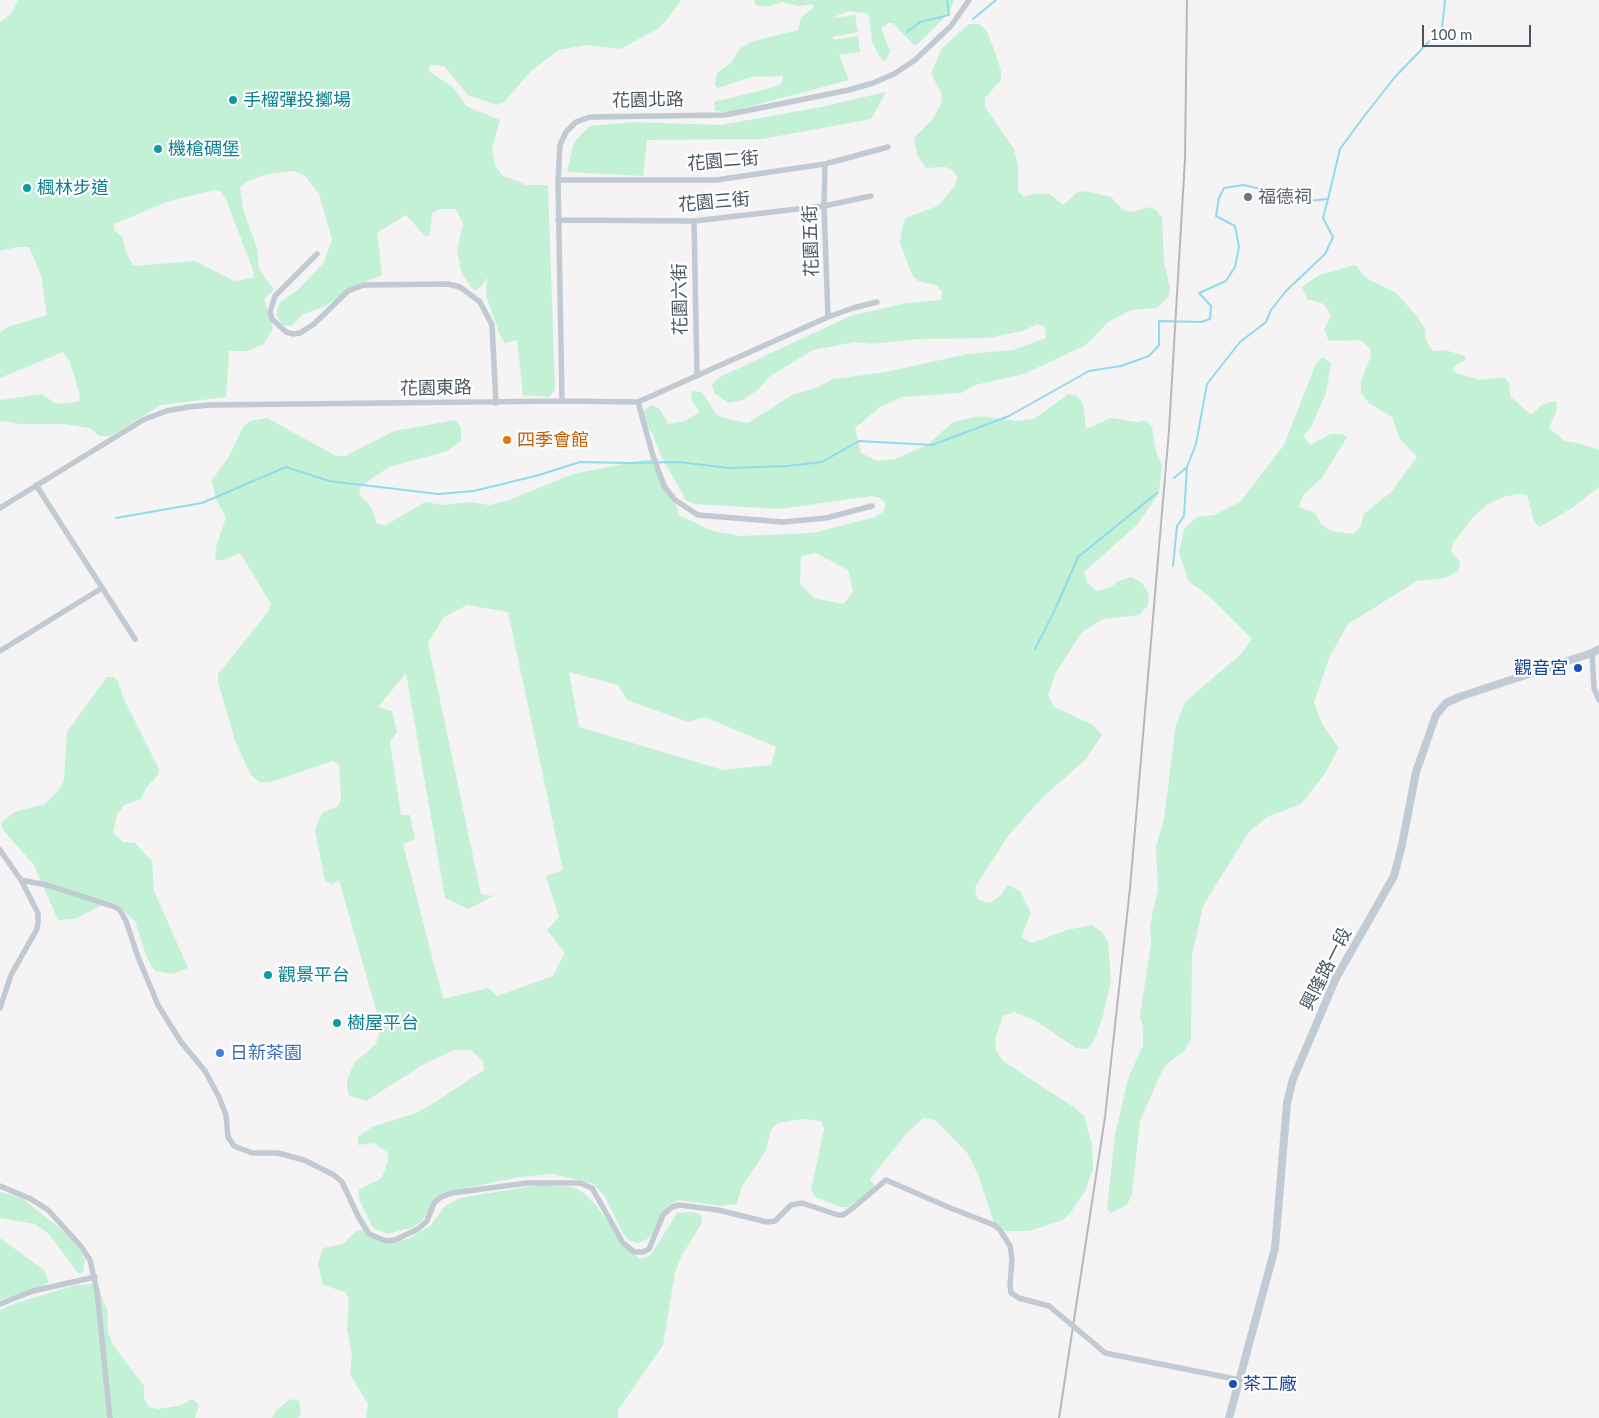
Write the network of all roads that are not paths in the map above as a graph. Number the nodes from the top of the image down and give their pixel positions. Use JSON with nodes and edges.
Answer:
{"nodes":[{"id":1,"x":969,"y":0,"type":"edge"},
{"id":2,"x":888,"y":147,"type":"dead end"},
{"id":3,"x":825,"y":164,"type":"junction"},
{"id":4,"x":558,"y":180,"type":"junction"},
{"id":5,"x":871,"y":196,"type":"dead end"},
{"id":6,"x":824,"y":206,"type":"junction"},
{"id":7,"x":558,"y":220,"type":"junction"},
{"id":8,"x":694,"y":221,"type":"junction"},
{"id":9,"x":317,"y":254,"type":"dead end"},
{"id":10,"x":878,"y":302,"type":"dead end"},
{"id":11,"x":828,"y":317,"type":"junction"},
{"id":12,"x":697,"y":376,"type":"junction"},
{"id":13,"x":562,"y":401,"type":"junction"},
{"id":14,"x":638,"y":402,"type":"junction"},
{"id":15,"x":496,"y":403,"type":"junction"},
{"id":16,"x":36,"y":486,"type":"junction"},
{"id":17,"x":872,"y":506,"type":"dead end"},
{"id":18,"x":0,"y":508,"type":"edge"},
{"id":19,"x":102,"y":588,"type":"junction"},
{"id":20,"x":135,"y":639,"type":"dead end"},
{"id":21,"x":1596,"y":651,"type":"edge"},
{"id":22,"x":0,"y":652,"type":"edge"},
{"id":23,"x":1599,"y":700,"type":"edge"},
{"id":24,"x":0,"y":850,"type":"edge"},
{"id":25,"x":21,"y":880,"type":"junction"},
{"id":26,"x":0,"y":1008,"type":"edge"},
{"id":27,"x":0,"y":1186,"type":"edge"},
{"id":28,"x":95,"y":1277,"type":"junction"},
{"id":29,"x":0,"y":1304,"type":"edge"},
{"id":30,"x":1240,"y":1380,"type":"junction"},
{"id":31,"x":110,"y":1418,"type":"edge"},
{"id":32,"x":1229,"y":1418,"type":"edge"}],
"edges":[{"from":1,"to":4,"type":"street","name":"花園北路"},
{"from":2,"to":3,"type":"street","name":"花園二街"},
{"from":3,"to":4,"type":"street","name":"花園二街"},
{"from":3,"to":6,"type":"street","name":"花園五街"},
{"from":4,"to":7,"type":"street","name":"花園北路"},
{"from":5,"to":6,"type":"street","name":"花園三街"},
{"from":6,"to":8,"type":"street","name":"花園三街"},
{"from":6,"to":11,"type":"street","name":"花園五街"},
{"from":7,"to":8,"type":"street","name":"花園三街"},
{"from":7,"to":13,"type":"street","name":"花園北路"},
{"from":8,"to":12,"type":"street","name":"花園六街"},
{"from":9,"to":15,"type":"street"},
{"from":10,"to":11,"type":"street","name":"花園東路"},
{"from":11,"to":12,"type":"street","name":"花園東路"},
{"from":12,"to":14,"type":"street","name":"花園東路"},
{"from":13,"to":14,"type":"street","name":"花園東路"},
{"from":13,"to":15,"type":"street","name":"花園東路"},
{"from":14,"to":17,"type":"street"},
{"from":15,"to":16,"type":"street","name":"花園東路"},
{"from":16,"to":18,"type":"street","name":"花園東路"},
{"from":16,"to":19,"type":"street"},
{"from":19,"to":20,"type":"street"},
{"from":19,"to":22,"type":"street"},
{"from":21,"to":23,"type":"street"},
{"from":21,"to":30,"type":"street","name":"興隆路一段"},
{"from":24,"to":25,"type":"street"},
{"from":25,"to":26,"type":"street"},
{"from":25,"to":30,"type":"street","bridge":true},
{"from":27,"to":28,"type":"street"},
{"from":28,"to":29,"type":"street"},
{"from":28,"to":31,"type":"street"},
{"from":30,"to":32,"type":"street","name":"興隆路一段"}]}
